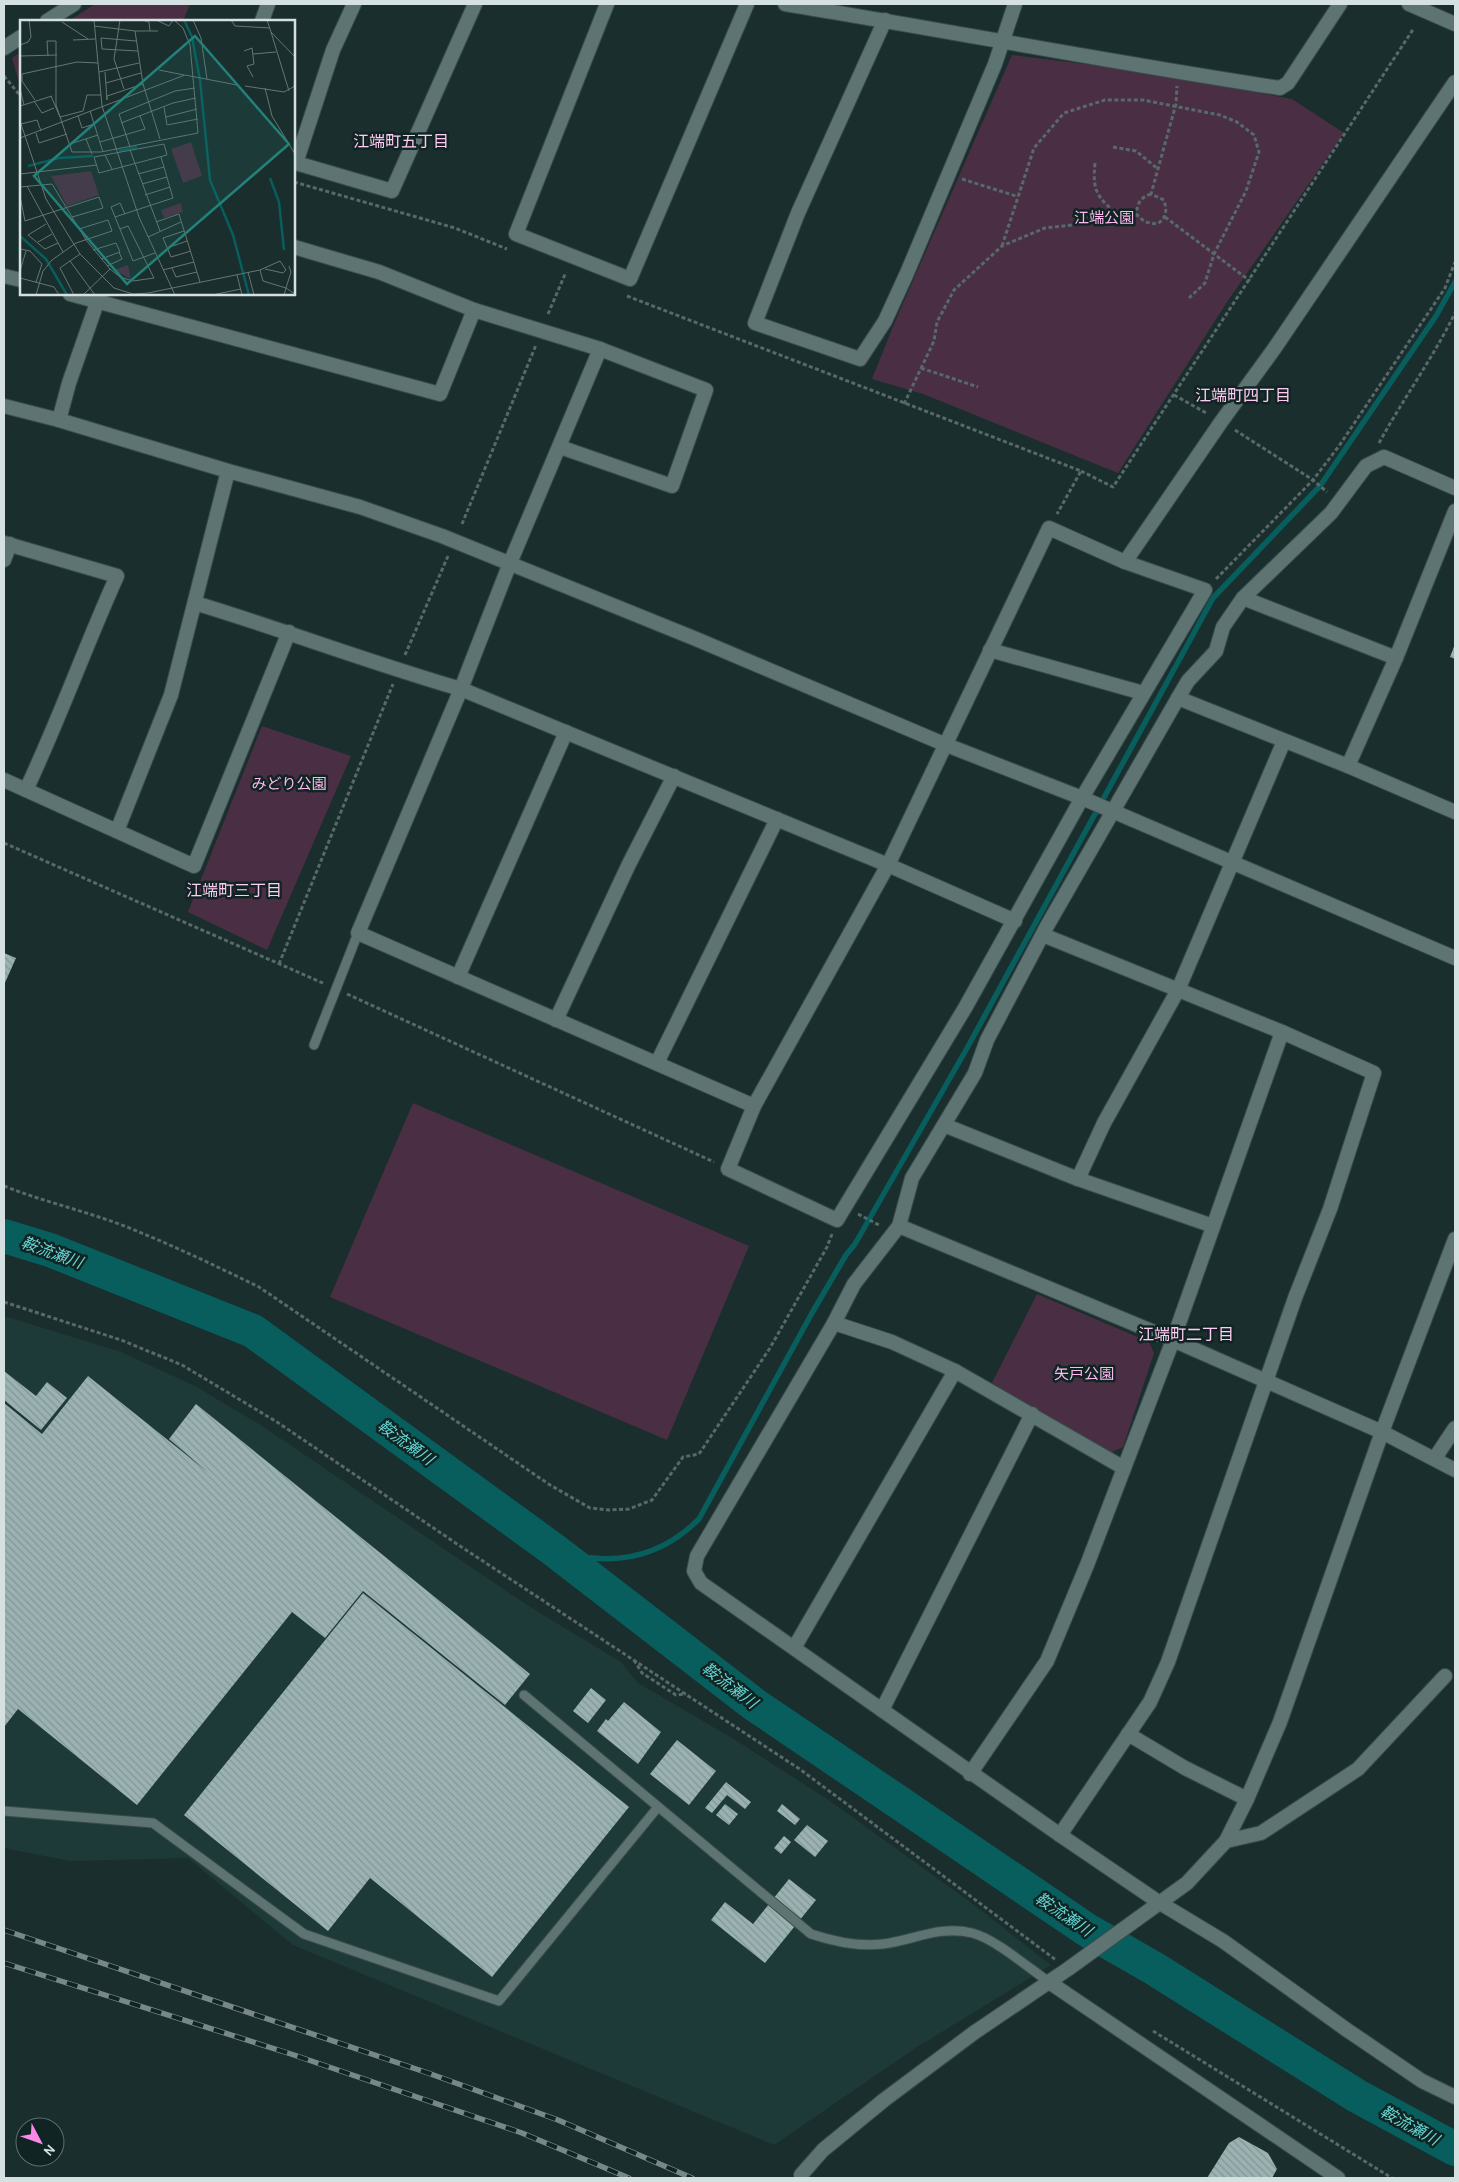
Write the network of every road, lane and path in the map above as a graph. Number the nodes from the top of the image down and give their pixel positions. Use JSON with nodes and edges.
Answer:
{"nodes":[{"id":1,"x":74,"y":4,"type":"edge"},
{"id":2,"x":268,"y":4,"type":"edge"},
{"id":3,"x":354,"y":4,"type":"edge"},
{"id":4,"x":475,"y":4,"type":"edge"},
{"id":5,"x":606,"y":4,"type":"edge"},
{"id":6,"x":747,"y":4,"type":"edge"},
{"id":7,"x":785,"y":4,"type":"edge"},
{"id":8,"x":1015,"y":4,"type":"edge"},
{"id":9,"x":1340,"y":4,"type":"edge"},
{"id":10,"x":1410,"y":4,"type":"edge"},
{"id":11,"x":49,"y":20,"type":"edge"},
{"id":12,"x":262,"y":20,"type":"edge"},
{"id":13,"x":886,"y":20,"type":"junction"},
{"id":14,"x":1455,"y":24,"type":"edge"},
{"id":15,"x":1414,"y":28,"type":"dead end"},
{"id":16,"x":20,"y":38,"type":"edge"},
{"id":17,"x":1002,"y":40,"type":"junction"},
{"id":18,"x":4,"y":48,"type":"edge"},
{"id":19,"x":1177,"y":72,"type":"junction"},
{"id":20,"x":4,"y":76,"type":"edge"},
{"id":21,"x":1455,"y":82,"type":"edge"},
{"id":22,"x":20,"y":94,"type":"edge"},
{"id":23,"x":1176,"y":105,"type":"junction"},
{"id":24,"x":1113,"y":147,"type":"dead end"},
{"id":25,"x":297,"y":148,"type":"edge"},
{"id":26,"x":1095,"y":163,"type":"dead end"},
{"id":27,"x":1158,"y":169,"type":"junction"},
{"id":28,"x":948,"y":174,"type":"junction"},
{"id":29,"x":295,"y":182,"type":"edge"},
{"id":30,"x":1151,"y":194,"type":"junction"},
{"id":31,"x":1016,"y":196,"type":"junction"},
{"id":32,"x":1137,"y":215,"type":"junction"},
{"id":33,"x":1120,"y":217,"type":"junction"},
{"id":34,"x":1165,"y":217,"type":"junction"},
{"id":35,"x":1002,"y":246,"type":"junction"},
{"id":36,"x":295,"y":247,"type":"edge"},
{"id":37,"x":510,"y":250,"type":"dead end"},
{"id":38,"x":1214,"y":254,"type":"junction"},
{"id":39,"x":1455,"y":262,"type":"edge"},
{"id":40,"x":557,"y":268,"type":"dead end"},
{"id":41,"x":566,"y":272,"type":"junction"},
{"id":42,"x":4,"y":276,"type":"edge"},
{"id":43,"x":576,"y":276,"type":"dead end"},
{"id":44,"x":20,"y":280,"type":"edge"},
{"id":45,"x":1250,"y":280,"type":"junction"},
{"id":46,"x":622,"y":294,"type":"dead end"},
{"id":47,"x":80,"y":295,"type":"edge"},
{"id":48,"x":99,"y":297,"type":"edge"},
{"id":49,"x":1189,"y":298,"type":"dead end"},
{"id":50,"x":474,"y":310,"type":"junction"},
{"id":51,"x":548,"y":314,"type":"dead end"},
{"id":52,"x":1455,"y":314,"type":"edge"},
{"id":53,"x":536,"y":346,"type":"dead end"},
{"id":54,"x":600,"y":349,"type":"junction"},
{"id":55,"x":921,"y":368,"type":"junction"},
{"id":56,"x":978,"y":387,"type":"dead end"},
{"id":57,"x":904,"y":404,"type":"junction"},
{"id":58,"x":4,"y":406,"type":"edge"},
{"id":59,"x":59,"y":420,"type":"junction"},
{"id":60,"x":560,"y":447,"type":"junction"},
{"id":61,"x":1264,"y":448,"type":"dead end"},
{"id":62,"x":1366,"y":466,"type":"junction"},
{"id":63,"x":228,"y":471,"type":"junction"},
{"id":64,"x":1081,"y":471,"type":"junction"},
{"id":65,"x":1313,"y":480,"type":"junction"},
{"id":66,"x":1455,"y":488,"type":"edge"},
{"id":67,"x":1333,"y":497,"type":"dead end"},
{"id":68,"x":1455,"y":511,"type":"edge"},
{"id":69,"x":462,"y":524,"type":"dead end"},
{"id":70,"x":1049,"y":528,"type":"junction"},
{"id":71,"x":7,"y":543,"type":"edge"},
{"id":72,"x":449,"y":555,"type":"dead end"},
{"id":73,"x":4,"y":560,"type":"edge"},
{"id":74,"x":1125,"y":562,"type":"junction"},
{"id":75,"x":510,"y":563,"type":"junction"},
{"id":76,"x":1205,"y":590,"type":"junction"},
{"id":77,"x":1243,"y":598,"type":"junction"},
{"id":78,"x":195,"y":603,"type":"junction"},
{"id":79,"x":288,"y":632,"type":"junction"},
{"id":80,"x":990,"y":650,"type":"junction"},
{"id":81,"x":1396,"y":658,"type":"junction"},
{"id":82,"x":398,"y":671,"type":"junction"},
{"id":83,"x":461,"y":689,"type":"junction"},
{"id":84,"x":1143,"y":694,"type":"junction"},
{"id":85,"x":1178,"y":698,"type":"junction"},
{"id":86,"x":566,"y":732,"type":"junction"},
{"id":87,"x":1284,"y":741,"type":"junction"},
{"id":88,"x":944,"y":744,"type":"junction"},
{"id":89,"x":1348,"y":766,"type":"junction"},
{"id":90,"x":674,"y":776,"type":"junction"},
{"id":91,"x":4,"y":780,"type":"edge"},
{"id":92,"x":26,"y":790,"type":"junction"},
{"id":93,"x":1084,"y":800,"type":"junction"},
{"id":94,"x":1112,"y":812,"type":"junction"},
{"id":95,"x":1455,"y":812,"type":"edge"},
{"id":96,"x":777,"y":819,"type":"junction"},
{"id":97,"x":117,"y":831,"type":"junction"},
{"id":98,"x":4,"y":843,"type":"edge"},
{"id":99,"x":1231,"y":863,"type":"junction"},
{"id":100,"x":888,"y":864,"type":"junction"},
{"id":101,"x":1015,"y":921,"type":"junction"},
{"id":102,"x":358,"y":933,"type":"junction"},
{"id":103,"x":1043,"y":936,"type":"junction"},
{"id":104,"x":1455,"y":958,"type":"edge"},
{"id":105,"x":279,"y":964,"type":"junction"},
{"id":106,"x":458,"y":977,"type":"junction"},
{"id":107,"x":336,"y":989,"type":"junction"},
{"id":108,"x":1178,"y":990,"type":"junction"},
{"id":109,"x":556,"y":1020,"type":"junction"},
{"id":110,"x":1282,"y":1032,"type":"junction"},
{"id":111,"x":314,"y":1045,"type":"dead end"},
{"id":112,"x":657,"y":1063,"type":"junction"},
{"id":113,"x":754,"y":1106,"type":"junction"},
{"id":114,"x":944,"y":1125,"type":"junction"},
{"id":115,"x":728,"y":1169,"type":"junction"},
{"id":116,"x":1078,"y":1179,"type":"junction"},
{"id":117,"x":4,"y":1186,"type":"edge"},
{"id":118,"x":858,"y":1214,"type":"dead end"},
{"id":119,"x":838,"y":1220,"type":"junction"},
{"id":120,"x":899,"y":1226,"type":"junction"},
{"id":121,"x":1213,"y":1226,"type":"junction"},
{"id":122,"x":884,"y":1228,"type":"dead end"},
{"id":123,"x":1455,"y":1239,"type":"edge"},
{"id":124,"x":4,"y":1302,"type":"edge"},
{"id":125,"x":834,"y":1322,"type":"junction"},
{"id":126,"x":1173,"y":1340,"type":"junction"},
{"id":127,"x":956,"y":1371,"type":"junction"},
{"id":128,"x":1265,"y":1381,"type":"junction"},
{"id":129,"x":1032,"y":1414,"type":"junction"},
{"id":130,"x":1455,"y":1428,"type":"edge"},
{"id":131,"x":1382,"y":1432,"type":"junction"},
{"id":132,"x":1434,"y":1458,"type":"junction"},
{"id":133,"x":1124,"y":1468,"type":"junction"},
{"id":134,"x":1455,"y":1470,"type":"edge"},
{"id":135,"x":794,"y":1648,"type":"junction"},
{"id":136,"x":632,"y":1658,"type":"junction"},
{"id":137,"x":1445,"y":1676,"type":"dead end"},
{"id":138,"x":687,"y":1694,"type":"junction"},
{"id":139,"x":524,"y":1695,"type":"dead end"},
{"id":140,"x":882,"y":1710,"type":"junction"},
{"id":141,"x":1128,"y":1734,"type":"junction"},
{"id":142,"x":970,"y":1774,"type":"junction"},
{"id":143,"x":1248,"y":1799,"type":"junction"},
{"id":144,"x":658,"y":1808,"type":"junction"},
{"id":145,"x":4,"y":1811,"type":"edge"},
{"id":146,"x":1060,"y":1835,"type":"junction"},
{"id":147,"x":1226,"y":1841,"type":"junction"},
{"id":148,"x":1156,"y":1906,"type":"junction"},
{"id":149,"x":1068,"y":1969,"type":"junction"},
{"id":150,"x":1049,"y":1982,"type":"junction"},
{"id":151,"x":1148,"y":2028,"type":"dead end"},
{"id":152,"x":1455,"y":2097,"type":"edge"},
{"id":153,"x":801,"y":2175,"type":"dead end"},
{"id":154,"x":1338,"y":2178,"type":"edge"},
{"id":155,"x":1392,"y":2178,"type":"edge"}],
"edges":[{"from":1,"to":11,"type":"street"},
{"from":2,"to":12,"type":"street"},
{"from":3,"to":25,"type":"street"},
{"from":4,"to":25,"type":"street"},
{"from":5,"to":6,"type":"street"},
{"from":7,"to":13,"type":"street"},
{"from":8,"to":17,"type":"street"},
{"from":9,"to":19,"type":"street"},
{"from":10,"to":14,"type":"street"},
{"from":13,"to":17,"type":"street"},
{"from":13,"to":28,"type":"street"},
{"from":15,"to":45,"type":"path"},
{"from":16,"to":18,"type":"street"},
{"from":17,"to":19,"type":"street"},
{"from":17,"to":28,"type":"street"},
{"from":19,"to":23,"type":"path"},
{"from":20,"to":22,"type":"path"},
{"from":21,"to":74,"type":"street"},
{"from":23,"to":27,"type":"path"},
{"from":23,"to":31,"type":"path"},
{"from":23,"to":38,"type":"path"},
{"from":24,"to":27,"type":"path"},
{"from":26,"to":33,"type":"path"},
{"from":27,"to":30,"type":"path"},
{"from":28,"to":31,"type":"path"},
{"from":29,"to":37,"type":"path"},
{"from":30,"to":32,"type":"path"},
{"from":30,"to":34,"type":"path"},
{"from":31,"to":35,"type":"path"},
{"from":32,"to":33,"type":"path"},
{"from":32,"to":34,"type":"path"},
{"from":33,"to":35,"type":"path"},
{"from":34,"to":38,"type":"path"},
{"from":35,"to":55,"type":"path"},
{"from":36,"to":50,"type":"street"},
{"from":38,"to":45,"type":"path"},
{"from":38,"to":49,"type":"path"},
{"from":39,"to":65,"type":"path"},
{"from":40,"to":41,"type":"path"},
{"from":41,"to":43,"type":"path"},
{"from":41,"to":51,"type":"path"},
{"from":42,"to":44,"type":"street"},
{"from":45,"to":64,"type":"path"},
{"from":46,"to":57,"type":"path"},
{"from":47,"to":48,"type":"street"},
{"from":48,"to":50,"type":"street"},
{"from":48,"to":59,"type":"street"},
{"from":50,"to":54,"type":"street"},
{"from":52,"to":62,"type":"path"},
{"from":53,"to":69,"type":"path"},
{"from":54,"to":60,"type":"street"},
{"from":54,"to":60,"type":"street"},
{"from":55,"to":56,"type":"path"},
{"from":55,"to":57,"type":"path"},
{"from":57,"to":64,"type":"path"},
{"from":58,"to":59,"type":"street"},
{"from":59,"to":63,"type":"street"},
{"from":60,"to":75,"type":"street"},
{"from":61,"to":65,"type":"path"},
{"from":62,"to":66,"type":"street"},
{"from":62,"to":77,"type":"street"},
{"from":63,"to":75,"type":"street"},
{"from":63,"to":78,"type":"street"},
{"from":64,"to":70,"type":"path"},
{"from":65,"to":67,"type":"path"},
{"from":65,"to":76,"type":"path"},
{"from":68,"to":81,"type":"street"},
{"from":70,"to":74,"type":"street"},
{"from":70,"to":80,"type":"street"},
{"from":71,"to":73,"type":"street"},
{"from":71,"to":92,"type":"street"},
{"from":72,"to":82,"type":"path"},
{"from":74,"to":76,"type":"street"},
{"from":75,"to":83,"type":"street"},
{"from":75,"to":88,"type":"street"},
{"from":76,"to":84,"type":"street"},
{"from":77,"to":81,"type":"street"},
{"from":77,"to":85,"type":"street"},
{"from":78,"to":79,"type":"street"},
{"from":78,"to":97,"type":"street"},
{"from":79,"to":82,"type":"street"},
{"from":79,"to":97,"type":"street"},
{"from":80,"to":84,"type":"street"},
{"from":80,"to":88,"type":"street"},
{"from":81,"to":89,"type":"street"},
{"from":82,"to":83,"type":"street"},
{"from":82,"to":105,"type":"path"},
{"from":83,"to":86,"type":"street"},
{"from":83,"to":102,"type":"street"},
{"from":84,"to":93,"type":"street"},
{"from":85,"to":87,"type":"street"},
{"from":85,"to":94,"type":"street"},
{"from":86,"to":90,"type":"street"},
{"from":86,"to":106,"type":"street"},
{"from":87,"to":89,"type":"street"},
{"from":87,"to":99,"type":"street"},
{"from":88,"to":93,"type":"street"},
{"from":88,"to":100,"type":"street"},
{"from":89,"to":95,"type":"street"},
{"from":90,"to":96,"type":"street"},
{"from":90,"to":109,"type":"street"},
{"from":91,"to":92,"type":"street"},
{"from":92,"to":97,"type":"street"},
{"from":93,"to":94,"type":"street"},
{"from":93,"to":101,"type":"street"},
{"from":94,"to":99,"type":"street"},
{"from":94,"to":103,"type":"street"},
{"from":96,"to":100,"type":"street"},
{"from":96,"to":112,"type":"street"},
{"from":98,"to":105,"type":"path"},
{"from":99,"to":104,"type":"street"},
{"from":99,"to":108,"type":"street"},
{"from":100,"to":101,"type":"street"},
{"from":100,"to":113,"type":"street"},
{"from":101,"to":119,"type":"street"},
{"from":102,"to":106,"type":"street"},
{"from":102,"to":107,"type":"lane"},
{"from":103,"to":108,"type":"street"},
{"from":103,"to":114,"type":"street"},
{"from":105,"to":107,"type":"path"},
{"from":106,"to":109,"type":"street"},
{"from":107,"to":111,"type":"lane"},
{"from":107,"to":115,"type":"path"},
{"from":108,"to":110,"type":"street"},
{"from":108,"to":116,"type":"street"},
{"from":109,"to":112,"type":"street"},
{"from":110,"to":121,"type":"street"},
{"from":110,"to":128,"type":"street"},
{"from":112,"to":113,"type":"street"},
{"from":113,"to":115,"type":"street"},
{"from":114,"to":116,"type":"street"},
{"from":114,"to":120,"type":"street"},
{"from":115,"to":119,"type":"street"},
{"from":116,"to":121,"type":"street"},
{"from":117,"to":119,"type":"path"},
{"from":118,"to":122,"type":"path"},
{"from":120,"to":125,"type":"street"},
{"from":120,"to":126,"type":"street"},
{"from":121,"to":126,"type":"street"},
{"from":123,"to":131,"type":"street"},
{"from":124,"to":136,"type":"path"},
{"from":125,"to":127,"type":"street"},
{"from":125,"to":135,"type":"street"},
{"from":126,"to":128,"type":"street"},
{"from":126,"to":133,"type":"street"},
{"from":127,"to":129,"type":"street"},
{"from":127,"to":135,"type":"street"},
{"from":128,"to":131,"type":"street"},
{"from":128,"to":141,"type":"street"},
{"from":129,"to":133,"type":"street"},
{"from":129,"to":140,"type":"street"},
{"from":130,"to":132,"type":"street"},
{"from":131,"to":132,"type":"street"},
{"from":131,"to":143,"type":"street"},
{"from":132,"to":134,"type":"street"},
{"from":133,"to":142,"type":"street"},
{"from":135,"to":140,"type":"street"},
{"from":136,"to":138,"type":"path"},
{"from":136,"to":138,"type":"path"},
{"from":137,"to":147,"type":"street"},
{"from":138,"to":149,"type":"path"},
{"from":139,"to":144,"type":"lane"},
{"from":140,"to":142,"type":"street"},
{"from":141,"to":143,"type":"street"},
{"from":141,"to":146,"type":"street"},
{"from":142,"to":146,"type":"street"},
{"from":143,"to":147,"type":"street"},
{"from":144,"to":145,"type":"lane"},
{"from":144,"to":150,"type":"lane"},
{"from":146,"to":148,"type":"street"},
{"from":147,"to":148,"type":"street"},
{"from":148,"to":149,"type":"street"},
{"from":148,"to":152,"type":"street"},
{"from":149,"to":150,"type":"street"},
{"from":150,"to":153,"type":"street"},
{"from":150,"to":154,"type":"street"},
{"from":151,"to":155,"type":"path"}]}
